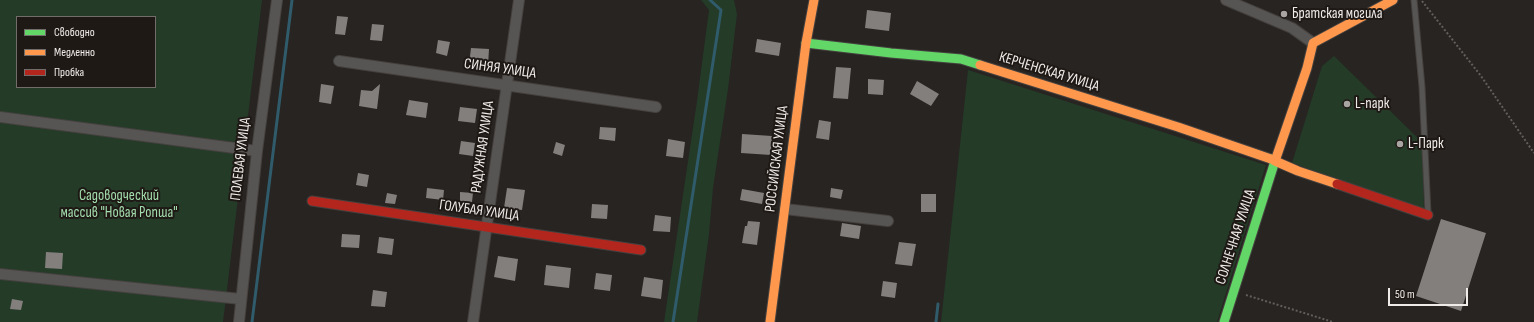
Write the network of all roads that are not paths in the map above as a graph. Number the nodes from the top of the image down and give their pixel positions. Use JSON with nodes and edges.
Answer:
{"nodes":[{"id":1,"x":277,"y":0,"type":"edge"},
{"id":2,"x":519,"y":0,"type":"edge"},
{"id":3,"x":814,"y":0,"type":"edge"},
{"id":4,"x":1226,"y":0,"type":"edge"},
{"id":5,"x":1393,"y":0,"type":"edge"},
{"id":6,"x":1414,"y":0,"type":"edge"},
{"id":7,"x":806,"y":43,"type":"junction"},
{"id":8,"x":1313,"y":43,"type":"junction"},
{"id":9,"x":339,"y":61,"type":"dead end"},
{"id":10,"x":507,"y":86,"type":"junction"},
{"id":11,"x":656,"y":107,"type":"dead end"},
{"id":12,"x":0,"y":117,"type":"edge"},
{"id":13,"x":256,"y":152,"type":"junction"},
{"id":14,"x":1275,"y":161,"type":"junction"},
{"id":15,"x":312,"y":201,"type":"dead end"},
{"id":16,"x":785,"y":208,"type":"junction"},
{"id":17,"x":1428,"y":215,"type":"joint"},
{"id":18,"x":888,"y":221,"type":"dead end"},
{"id":19,"x":486,"y":226,"type":"junction"},
{"id":20,"x":641,"y":250,"type":"dead end"},
{"id":21,"x":0,"y":274,"type":"edge"},
{"id":22,"x":241,"y":299,"type":"junction"},
{"id":23,"x":239,"y":322,"type":"edge"},
{"id":24,"x":473,"y":322,"type":"edge"},
{"id":25,"x":770,"y":322,"type":"edge"},
{"id":26,"x":1224,"y":322,"type":"edge"}],
"edges":[{"from":1,"to":13,"type":"street","name":"ПОЛЕВАЯ УЛИЦА"},
{"from":2,"to":10,"type":"street","name":"РАДУЖНАЯ УЛИЦА"},
{"from":3,"to":7,"type":"street","name":"РОССИЙСКАЯ УЛИЦА"},
{"from":4,"to":8,"type":"street"},
{"from":5,"to":8,"type":"street"},
{"from":6,"to":17,"type":"lane"},
{"from":7,"to":14,"type":"street","name":"КЕРЧЕНСКАЯ УЛИЦА"},
{"from":7,"to":16,"type":"street","name":"РОССИЙСКАЯ УЛИЦА"},
{"from":8,"to":14,"type":"street","name":"СОЛНЕЧНАЯ УЛИЦА"},
{"from":9,"to":10,"type":"street","name":"СИНЯЯ УЛИЦА"},
{"from":10,"to":11,"type":"street","name":"СИНЯЯ УЛИЦА"},
{"from":10,"to":19,"type":"street","name":"РАДУЖНАЯ УЛИЦА"},
{"from":12,"to":13,"type":"street"},
{"from":13,"to":22,"type":"street","name":"ПОЛЕВАЯ УЛИЦА"},
{"from":14,"to":17,"type":"street","name":"КЕРЧЕНСКАЯ УЛИЦА"},
{"from":14,"to":26,"type":"street","name":"СОЛНЕЧНАЯ УЛИЦА"},
{"from":15,"to":19,"type":"street","name":"ГОЛУБАЯ УЛИЦА"},
{"from":16,"to":18,"type":"street"},
{"from":16,"to":25,"type":"street","name":"РОССИЙСКАЯ УЛИЦА"},
{"from":19,"to":20,"type":"street","name":"ГОЛУБАЯ УЛИЦА"},
{"from":19,"to":24,"type":"street","name":"РАДУЖНАЯ УЛИЦА"},
{"from":21,"to":22,"type":"street"},
{"from":22,"to":23,"type":"street","name":"ПОЛЕВАЯ УЛИЦА"}]}
